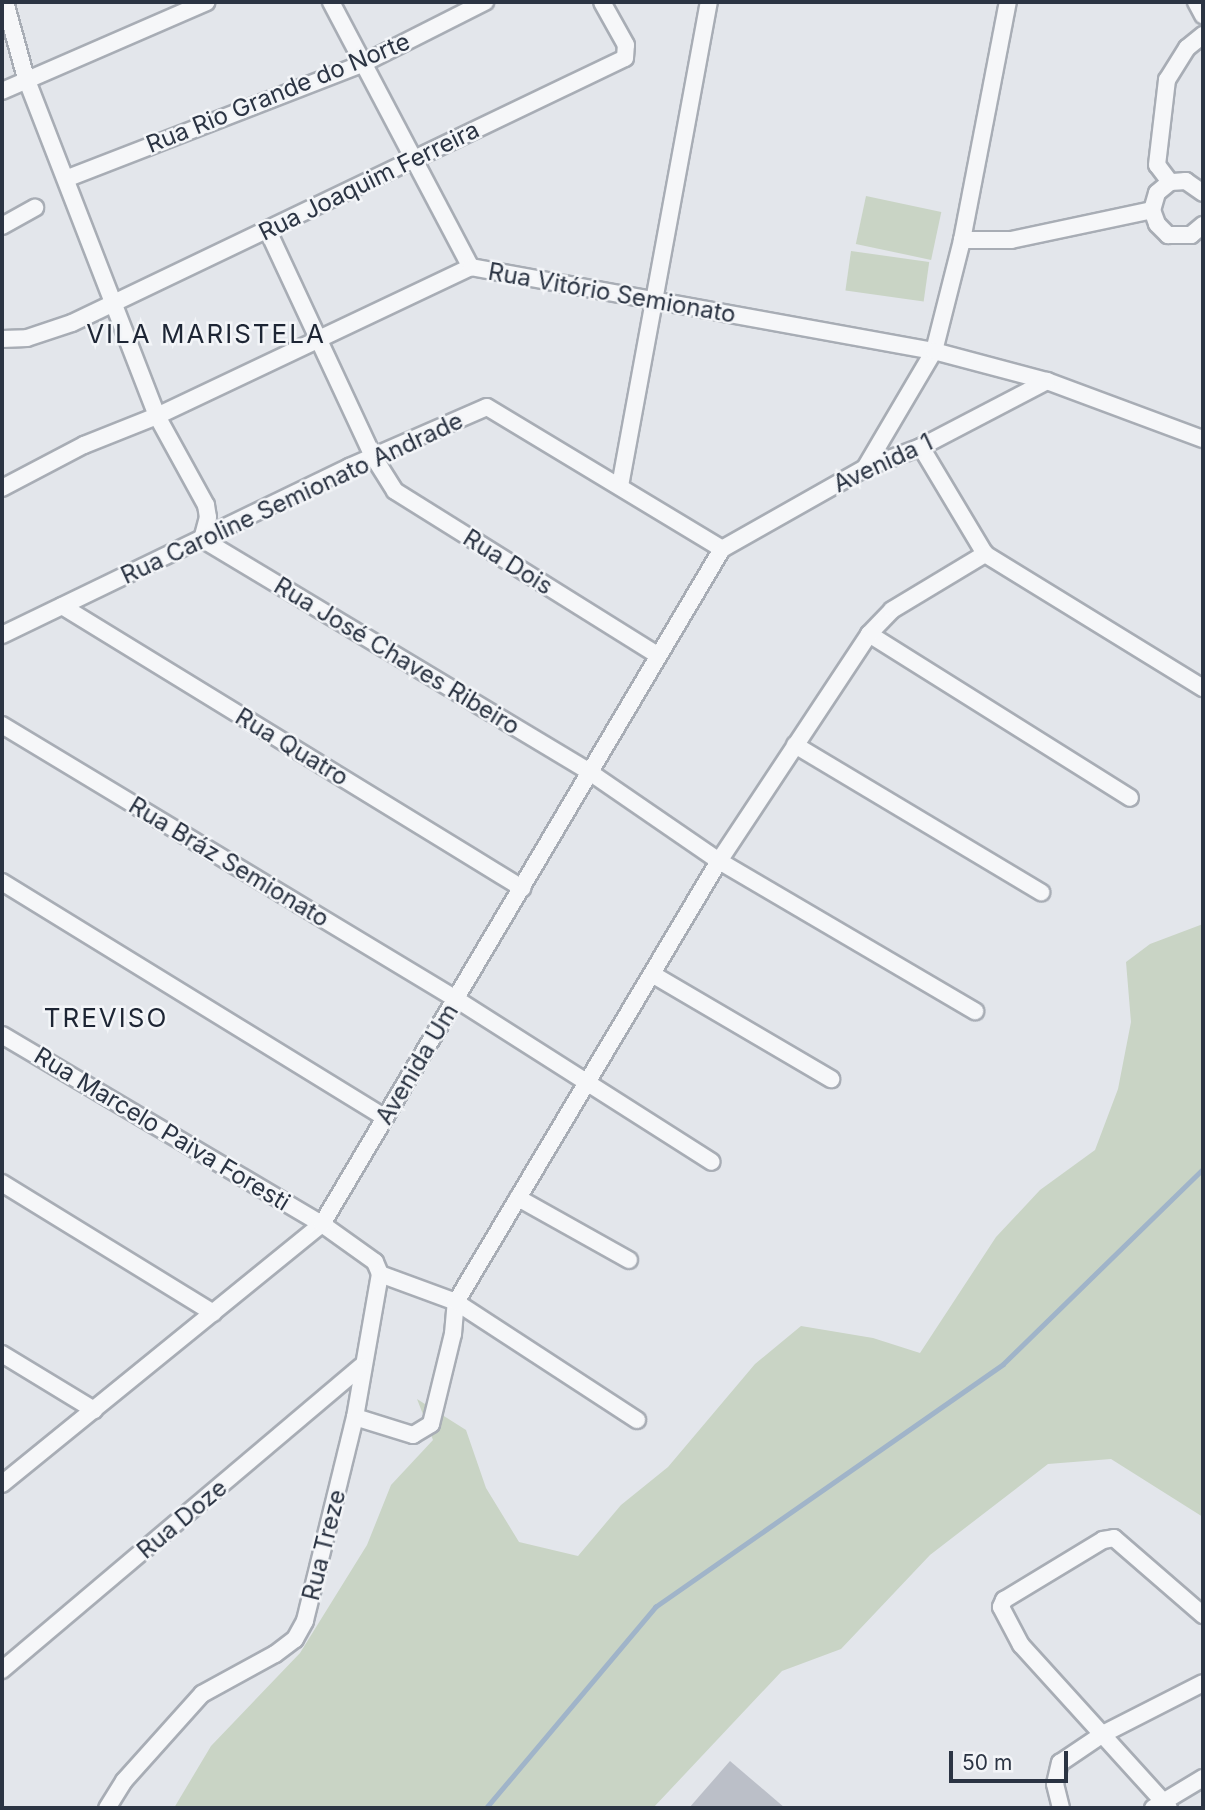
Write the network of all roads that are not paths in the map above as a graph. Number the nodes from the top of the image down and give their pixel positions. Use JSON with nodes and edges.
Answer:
{"nodes":[{"id":1,"x":5,"y":2,"type":"edge"},
{"id":2,"x":207,"y":2,"type":"edge"},
{"id":3,"x":331,"y":2,"type":"edge"},
{"id":4,"x":485,"y":2,"type":"edge"},
{"id":5,"x":602,"y":2,"type":"edge"},
{"id":6,"x":709,"y":2,"type":"edge"},
{"id":7,"x":1008,"y":2,"type":"edge"},
{"id":8,"x":1196,"y":2,"type":"edge"},
{"id":9,"x":1203,"y":15,"type":"edge"},
{"id":10,"x":1203,"y":35,"type":"edge"},
{"id":11,"x":362,"y":64,"type":"junction"},
{"id":12,"x":26,"y":78,"type":"junction"},
{"id":13,"x":2,"y":91,"type":"edge"},
{"id":14,"x":413,"y":157,"type":"junction"},
{"id":15,"x":68,"y":178,"type":"junction"},
{"id":16,"x":1170,"y":183,"type":"junction"},
{"id":17,"x":1203,"y":193,"type":"edge"},
{"id":18,"x":35,"y":208,"type":"dead end"},
{"id":19,"x":1152,"y":209,"type":"junction"},
{"id":20,"x":2,"y":226,"type":"edge"},
{"id":21,"x":1202,"y":230,"type":"edge"},
{"id":22,"x":268,"y":231,"type":"junction"},
{"id":23,"x":962,"y":240,"type":"junction"},
{"id":24,"x":471,"y":267,"type":"junction"},
{"id":25,"x":654,"y":301,"type":"junction"},
{"id":26,"x":112,"y":302,"type":"junction"},
{"id":27,"x":2,"y":338,"type":"edge"},
{"id":28,"x":318,"y":338,"type":"junction"},
{"id":29,"x":934,"y":351,"type":"junction"},
{"id":30,"x":1047,"y":381,"type":"junction"},
{"id":31,"x":157,"y":416,"type":"junction"},
{"id":32,"x":1203,"y":439,"type":"edge"},
{"id":33,"x":921,"y":447,"type":"junction"},
{"id":34,"x":373,"y":456,"type":"junction"},
{"id":35,"x":865,"y":468,"type":"junction"},
{"id":36,"x":620,"y":486,"type":"junction"},
{"id":37,"x":2,"y":488,"type":"edge"},
{"id":38,"x":202,"y":539,"type":"junction"},
{"id":39,"x":722,"y":549,"type":"junction"},
{"id":40,"x":985,"y":554,"type":"junction"},
{"id":41,"x":62,"y":606,"type":"junction"},
{"id":42,"x":869,"y":634,"type":"junction"},
{"id":43,"x":2,"y":635,"type":"edge"},
{"id":44,"x":656,"y":654,"type":"junction"},
{"id":45,"x":1203,"y":688,"type":"edge"},
{"id":46,"x":2,"y":725,"type":"edge"},
{"id":47,"x":795,"y":745,"type":"junction"},
{"id":48,"x":591,"y":773,"type":"junction"},
{"id":49,"x":1130,"y":798,"type":"dead end"},
{"id":50,"x":719,"y":862,"type":"junction"},
{"id":51,"x":2,"y":882,"type":"edge"},
{"id":52,"x":522,"y":888,"type":"junction"},
{"id":53,"x":1041,"y":891,"type":"dead end"},
{"id":54,"x":652,"y":974,"type":"junction"},
{"id":55,"x":456,"y":999,"type":"junction"},
{"id":56,"x":975,"y":1011,"type":"dead end"},
{"id":57,"x":2,"y":1035,"type":"edge"},
{"id":58,"x":831,"y":1079,"type":"dead end"},
{"id":59,"x":587,"y":1083,"type":"junction"},
{"id":60,"x":384,"y":1118,"type":"junction"},
{"id":61,"x":712,"y":1163,"type":"dead end"},
{"id":62,"x":2,"y":1183,"type":"edge"},
{"id":63,"x":518,"y":1198,"type":"junction"},
{"id":64,"x":322,"y":1224,"type":"junction"},
{"id":65,"x":629,"y":1260,"type":"dead end"},
{"id":66,"x":380,"y":1274,"type":"junction"},
{"id":67,"x":456,"y":1302,"type":"junction"},
{"id":68,"x":214,"y":1313,"type":"junction"},
{"id":69,"x":2,"y":1354,"type":"edge"},
{"id":70,"x":361,"y":1367,"type":"junction"},
{"id":71,"x":94,"y":1410,"type":"junction"},
{"id":72,"x":355,"y":1417,"type":"junction"},
{"id":73,"x":637,"y":1420,"type":"dead end"},
{"id":74,"x":2,"y":1484,"type":"edge"},
{"id":75,"x":1203,"y":1615,"type":"edge"},
{"id":76,"x":2,"y":1670,"type":"edge"},
{"id":77,"x":1203,"y":1684,"type":"edge"},
{"id":78,"x":1103,"y":1734,"type":"junction"},
{"id":79,"x":1203,"y":1777,"type":"edge"},
{"id":80,"x":1162,"y":1806,"type":"edge"},
{"id":81,"x":107,"y":1808,"type":"edge"},
{"id":82,"x":1061,"y":1808,"type":"edge"}],
"edges":[{"from":1,"to":12,"type":"street"},
{"from":2,"to":12,"type":"street"},
{"from":3,"to":11,"type":"street"},
{"from":4,"to":11,"type":"street","name":"Rua Rio Grande do Norte"},
{"from":5,"to":14,"type":"street","name":"Rua Joaquim Ferreira"},
{"from":6,"to":25,"type":"street"},
{"from":7,"to":23,"type":"street"},
{"from":8,"to":9,"type":"street"},
{"from":10,"to":16,"type":"street"},
{"from":11,"to":14,"type":"street"},
{"from":11,"to":15,"type":"street","name":"Rua Rio Grande do Norte"},
{"from":12,"to":13,"type":"street"},
{"from":12,"to":15,"type":"street"},
{"from":14,"to":22,"type":"street","name":"Rua Joaquim Ferreira"},
{"from":14,"to":24,"type":"street"},
{"from":15,"to":26,"type":"street"},
{"from":16,"to":17,"type":"street"},
{"from":16,"to":19,"type":"street"},
{"from":18,"to":20,"type":"street"},
{"from":19,"to":21,"type":"street"},
{"from":19,"to":23,"type":"street"},
{"from":22,"to":26,"type":"street","name":"Rua Joaquim Ferreira"},
{"from":22,"to":28,"type":"street","name":"Rua Dois"},
{"from":23,"to":29,"type":"street"},
{"from":24,"to":25,"type":"street","name":"Rua Vitório Semionato"},
{"from":24,"to":28,"type":"street","name":"Rua Vitório Semionato"},
{"from":25,"to":29,"type":"street","name":"Rua Vitório Semionato"},
{"from":25,"to":36,"type":"street"},
{"from":26,"to":27,"type":"street","name":"Rua Joaquim Ferreira"},
{"from":26,"to":31,"type":"street"},
{"from":28,"to":31,"type":"street","name":"Rua Vitório Semionato"},
{"from":28,"to":34,"type":"street","name":"Rua Dois"},
{"from":29,"to":30,"type":"street","name":"Rua Vitório Semionato"},
{"from":29,"to":35,"type":"street"},
{"from":30,"to":32,"type":"street","name":"Rua Vitório Semionato"},
{"from":30,"to":33,"type":"street","name":"Avenida 1"},
{"from":31,"to":37,"type":"street","name":"Rua Vitório Semionato"},
{"from":31,"to":38,"type":"street"},
{"from":33,"to":35,"type":"street","name":"Avenida 1"},
{"from":33,"to":40,"type":"street"},
{"from":34,"to":36,"type":"street","name":"Rua Caroline Semionato Andrade"},
{"from":34,"to":38,"type":"street","name":"Rua Caroline Semionato Andrade"},
{"from":34,"to":44,"type":"street","name":"Rua Dois"},
{"from":35,"to":39,"type":"street","name":"Avenida 1"},
{"from":36,"to":39,"type":"street","name":"Rua Caroline Semionato Andrade"},
{"from":38,"to":41,"type":"street","name":"Rua Caroline Semionato Andrade"},
{"from":38,"to":48,"type":"street","name":"Rua José Chaves Ribeiro"},
{"from":39,"to":44,"type":"street","name":"Avenida Um"},
{"from":40,"to":42,"type":"street"},
{"from":40,"to":45,"type":"street"},
{"from":41,"to":43,"type":"street","name":"Rua Caroline Semionato Andrade"},
{"from":41,"to":52,"type":"street","name":"Rua Quatro"},
{"from":42,"to":47,"type":"street"},
{"from":42,"to":49,"type":"street"},
{"from":44,"to":48,"type":"street","name":"Avenida Um"},
{"from":46,"to":55,"type":"street","name":"Rua Bráz Semionato"},
{"from":47,"to":50,"type":"street"},
{"from":47,"to":53,"type":"street"},
{"from":48,"to":50,"type":"street","name":"Rua José Chaves Ribeiro"},
{"from":48,"to":52,"type":"street","name":"Avenida Um"},
{"from":50,"to":54,"type":"street"},
{"from":50,"to":56,"type":"street","name":"Rua José Chaves Ribeiro"},
{"from":51,"to":60,"type":"street"},
{"from":52,"to":55,"type":"street","name":"Avenida Um"},
{"from":54,"to":58,"type":"street"},
{"from":54,"to":59,"type":"street"},
{"from":55,"to":59,"type":"street","name":"Rua Bráz Semionato"},
{"from":55,"to":60,"type":"street","name":"Avenida Um"},
{"from":57,"to":64,"type":"street","name":"Rua Marcelo Paiva Foresti"},
{"from":59,"to":61,"type":"street","name":"Rua Bráz Semionato"},
{"from":59,"to":63,"type":"street"},
{"from":60,"to":64,"type":"street","name":"Avenida Um"},
{"from":62,"to":68,"type":"street"},
{"from":63,"to":65,"type":"street"},
{"from":63,"to":67,"type":"street"},
{"from":64,"to":66,"type":"street"},
{"from":64,"to":68,"type":"street","name":"Avenida Um"},
{"from":66,"to":67,"type":"street"},
{"from":66,"to":70,"type":"street","name":"Rua Treze"},
{"from":67,"to":72,"type":"street"},
{"from":67,"to":73,"type":"street"},
{"from":68,"to":71,"type":"street","name":"Avenida Um"},
{"from":69,"to":71,"type":"street"},
{"from":70,"to":72,"type":"street","name":"Rua Treze"},
{"from":70,"to":76,"type":"street","name":"Rua Doze"},
{"from":71,"to":74,"type":"street","name":"Avenida Um"},
{"from":72,"to":81,"type":"street","name":"Rua Treze"},
{"from":75,"to":78,"type":"street"},
{"from":77,"to":78,"type":"street"},
{"from":78,"to":80,"type":"street"},
{"from":78,"to":82,"type":"street"},
{"from":79,"to":80,"type":"street"}]}
